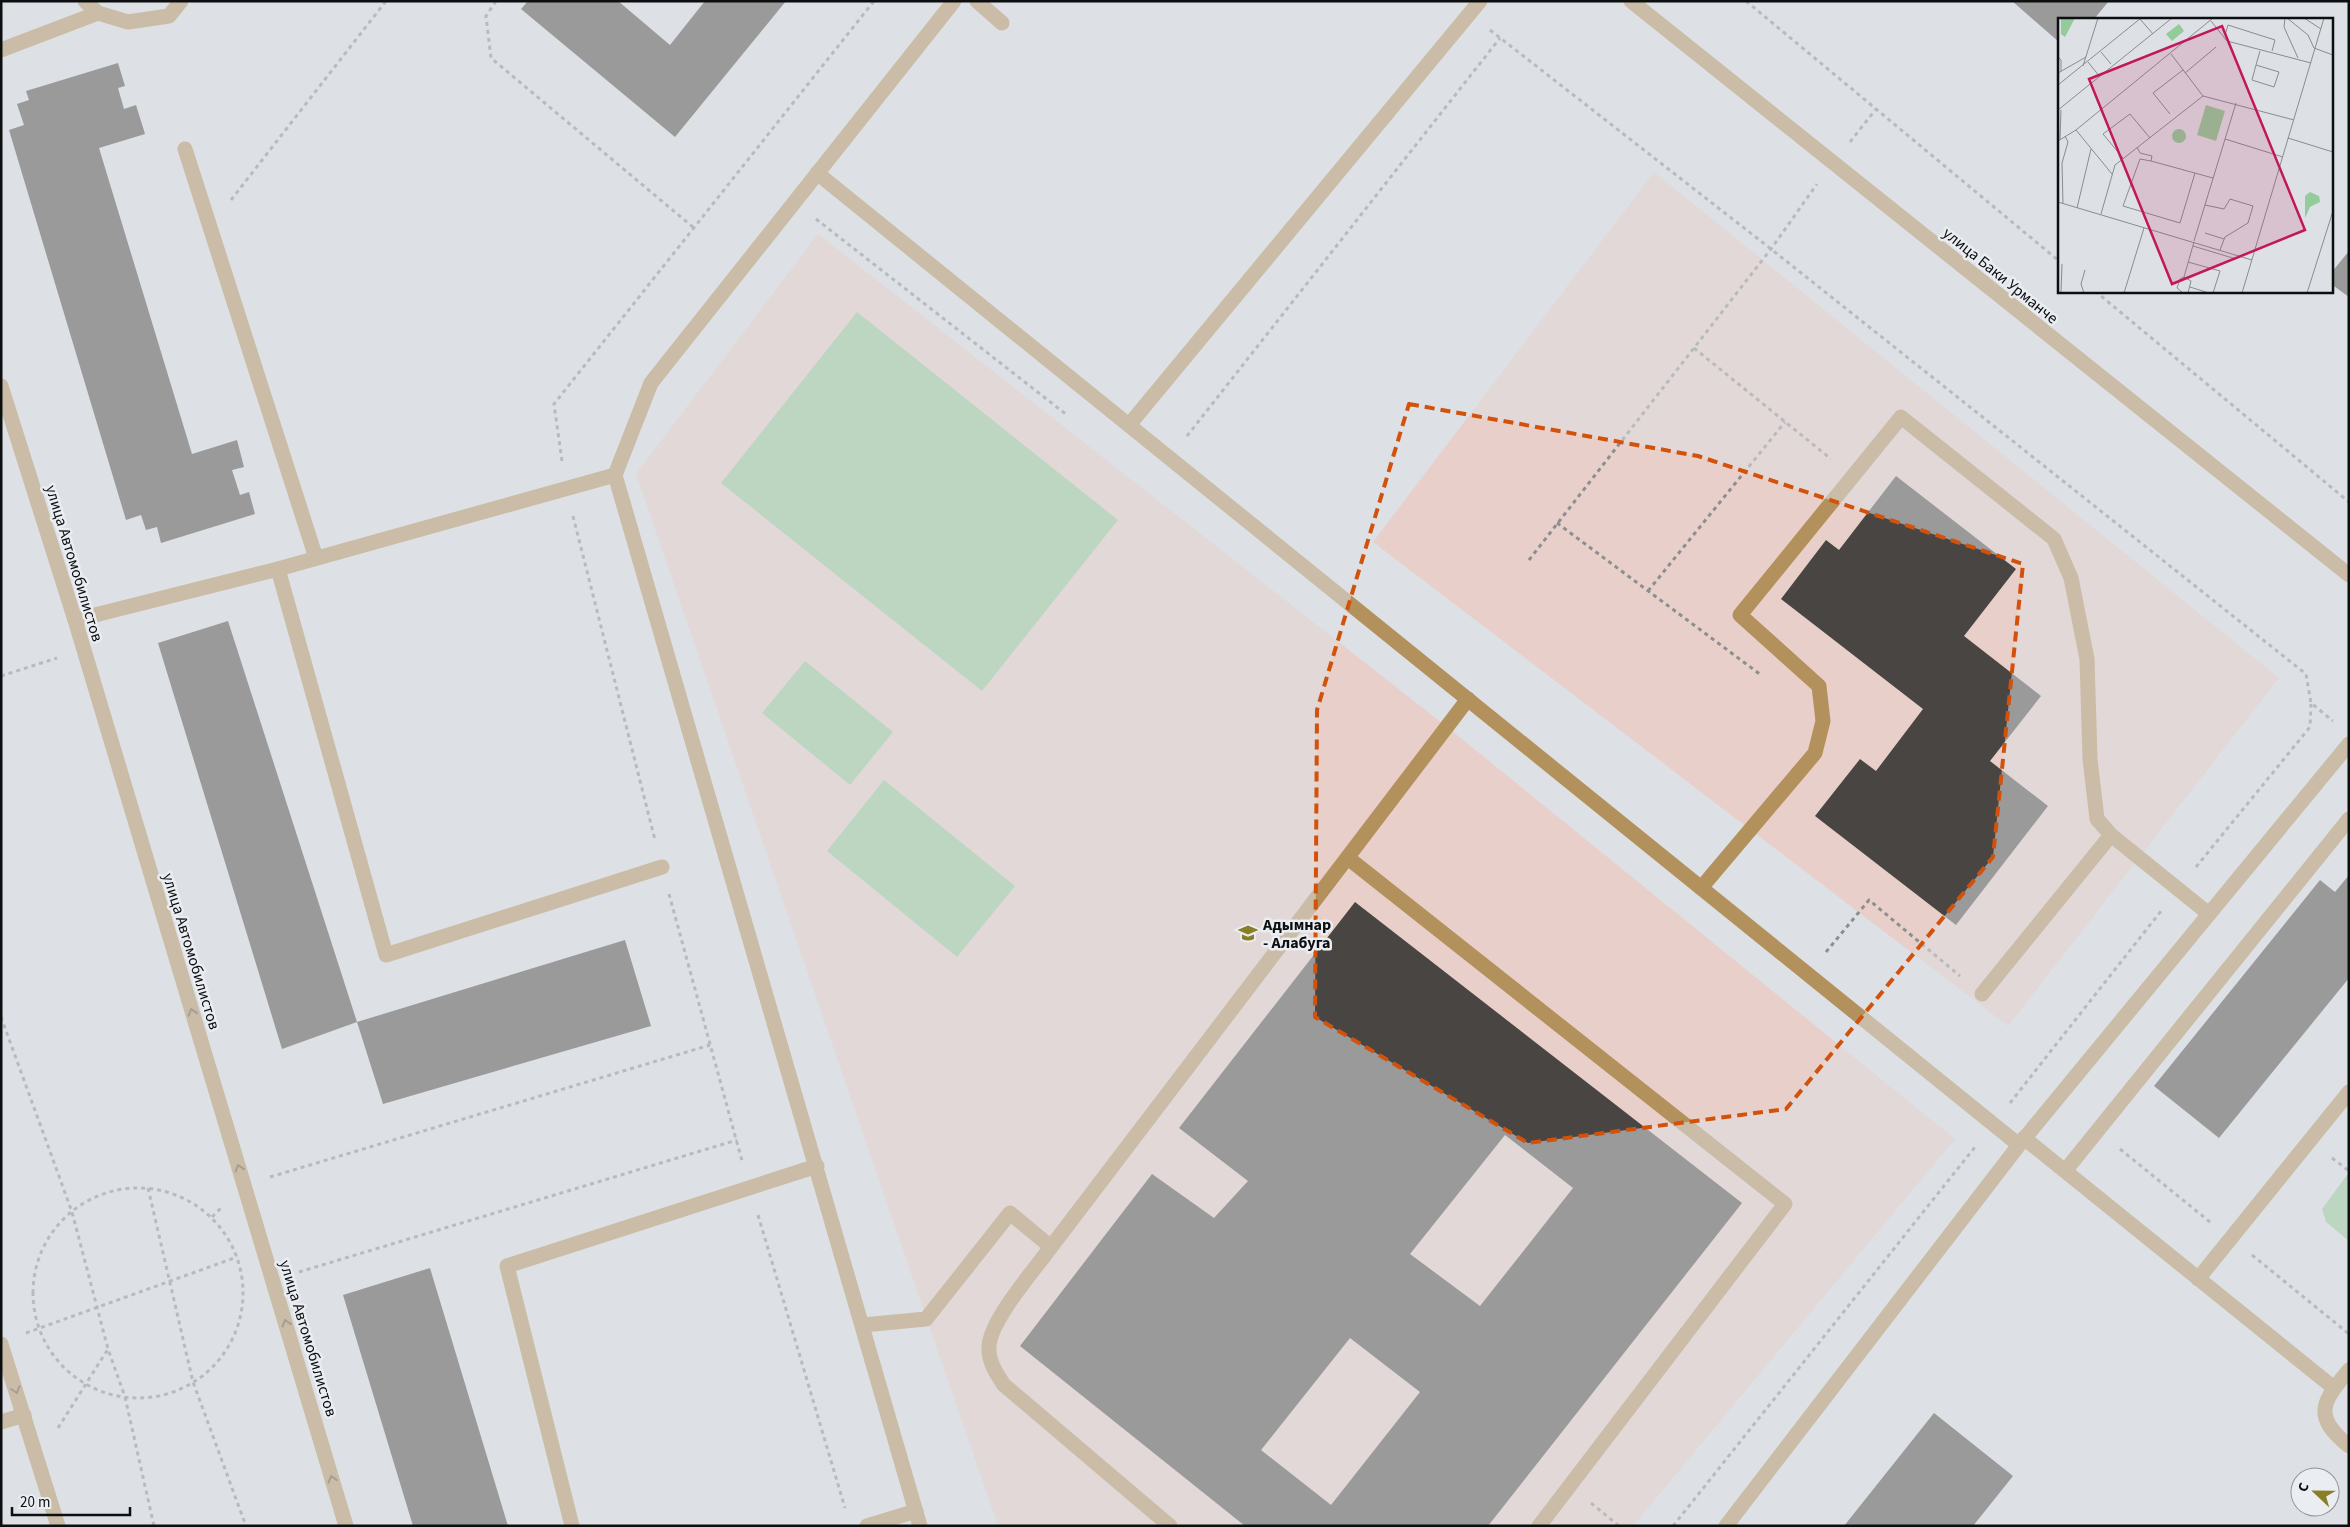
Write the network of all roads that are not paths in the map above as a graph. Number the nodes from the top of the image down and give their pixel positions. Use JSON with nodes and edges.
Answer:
{"nodes":[{"id":1,"x":85,"y":1,"type":"edge"},
{"id":2,"x":181,"y":1,"type":"edge"},
{"id":3,"x":954,"y":1,"type":"edge"},
{"id":4,"x":977,"y":1,"type":"edge"},
{"id":5,"x":1480,"y":1,"type":"edge"},
{"id":6,"x":1632,"y":1,"type":"edge"},
{"id":7,"x":98,"y":13,"type":"junction"},
{"id":8,"x":1002,"y":23,"type":"dead end"},
{"id":9,"x":1,"y":50,"type":"edge"},
{"id":10,"x":185,"y":149,"type":"dead end"},
{"id":11,"x":817,"y":172,"type":"junction"},
{"id":12,"x":1,"y":386,"type":"edge"},
{"id":13,"x":1129,"y":425,"type":"junction"},
{"id":14,"x":615,"y":475,"type":"junction"},
{"id":15,"x":316,"y":558,"type":"junction"},
{"id":16,"x":278,"y":569,"type":"junction"},
{"id":17,"x":2349,"y":576,"type":"edge"},
{"id":18,"x":75,"y":620,"type":"junction"},
{"id":19,"x":1468,"y":699,"type":"junction"},
{"id":20,"x":2349,"y":744,"type":"edge"},
{"id":21,"x":2349,"y":819,"type":"edge"},
{"id":22,"x":2111,"y":835,"type":"junction"},
{"id":23,"x":1348,"y":858,"type":"junction"},
{"id":24,"x":662,"y":868,"type":"dead end"},
{"id":25,"x":1701,"y":888,"type":"junction"},
{"id":26,"x":2209,"y":914,"type":"junction"},
{"id":27,"x":1982,"y":994,"type":"road end"},
{"id":28,"x":2349,"y":1092,"type":"edge"},
{"id":29,"x":2022,"y":1142,"type":"junction"},
{"id":30,"x":817,"y":1166,"type":"junction"},
{"id":31,"x":2065,"y":1171,"type":"junction"},
{"id":32,"x":1051,"y":1247,"type":"junction"},
{"id":33,"x":2198,"y":1279,"type":"junction"},
{"id":34,"x":863,"y":1325,"type":"junction"},
{"id":35,"x":1,"y":1344,"type":"edge"},
{"id":36,"x":2349,"y":1370,"type":"edge"},
{"id":37,"x":2334,"y":1388,"type":"junction"},
{"id":38,"x":24,"y":1415,"type":"junction"},
{"id":39,"x":1,"y":1422,"type":"edge"},
{"id":40,"x":2349,"y":1446,"type":"edge"},
{"id":41,"x":918,"y":1518,"type":"edge"},
{"id":42,"x":58,"y":1526,"type":"edge"},
{"id":43,"x":346,"y":1526,"type":"edge"},
{"id":44,"x":572,"y":1526,"type":"edge"},
{"id":45,"x":867,"y":1526,"type":"edge"},
{"id":46,"x":1170,"y":1526,"type":"edge"},
{"id":47,"x":1539,"y":1526,"type":"edge"},
{"id":48,"x":1726,"y":1526,"type":"edge"}],
"edges":[{"from":1,"to":7,"type":"street"},
{"from":2,"to":7,"type":"street"},
{"from":3,"to":11,"type":"street"},
{"from":4,"to":8,"type":"street"},
{"from":5,"to":13,"type":"street"},
{"from":6,"to":17,"type":"street","name":"улица Баки Урманче"},
{"from":7,"to":9,"type":"street"},
{"from":10,"to":15,"type":"street"},
{"from":11,"to":13,"type":"street"},
{"from":11,"to":14,"type":"street"},
{"from":12,"to":18,"type":"street","name":"улица Автомобилистов"},
{"from":13,"to":19,"type":"street"},
{"from":14,"to":15,"type":"street"},
{"from":14,"to":30,"type":"street"},
{"from":15,"to":16,"type":"street"},
{"from":16,"to":18,"type":"street"},
{"from":16,"to":24,"type":"street"},
{"from":43,"to":18,"type":"street","name":"улица Автомобилистов","one_way":true},
{"from":19,"to":23,"type":"street"},
{"from":19,"to":25,"type":"street"},
{"from":20,"to":26,"type":"street"},
{"from":21,"to":31,"type":"street"},
{"from":22,"to":25,"type":"street"},
{"from":22,"to":26,"type":"street"},
{"from":22,"to":27,"type":"street"},
{"from":23,"to":32,"type":"street"},
{"from":23,"to":47,"type":"street"},
{"from":25,"to":29,"type":"street"},
{"from":26,"to":29,"type":"street"},
{"from":28,"to":33,"type":"street"},
{"from":29,"to":31,"type":"street"},
{"from":29,"to":48,"type":"street"},
{"from":30,"to":34,"type":"street"},
{"from":30,"to":44,"type":"street"},
{"from":31,"to":33,"type":"street"},
{"from":32,"to":34,"type":"street"},
{"from":32,"to":46,"type":"street"},
{"from":33,"to":37,"type":"street"},
{"from":34,"to":41,"type":"street"},
{"from":35,"to":38,"type":"street","one_way":true},
{"from":36,"to":37,"type":"street"},
{"from":37,"to":40,"type":"street"},
{"from":38,"to":39,"type":"street"},
{"from":38,"to":42,"type":"street"},
{"from":41,"to":45,"type":"street"}]}
